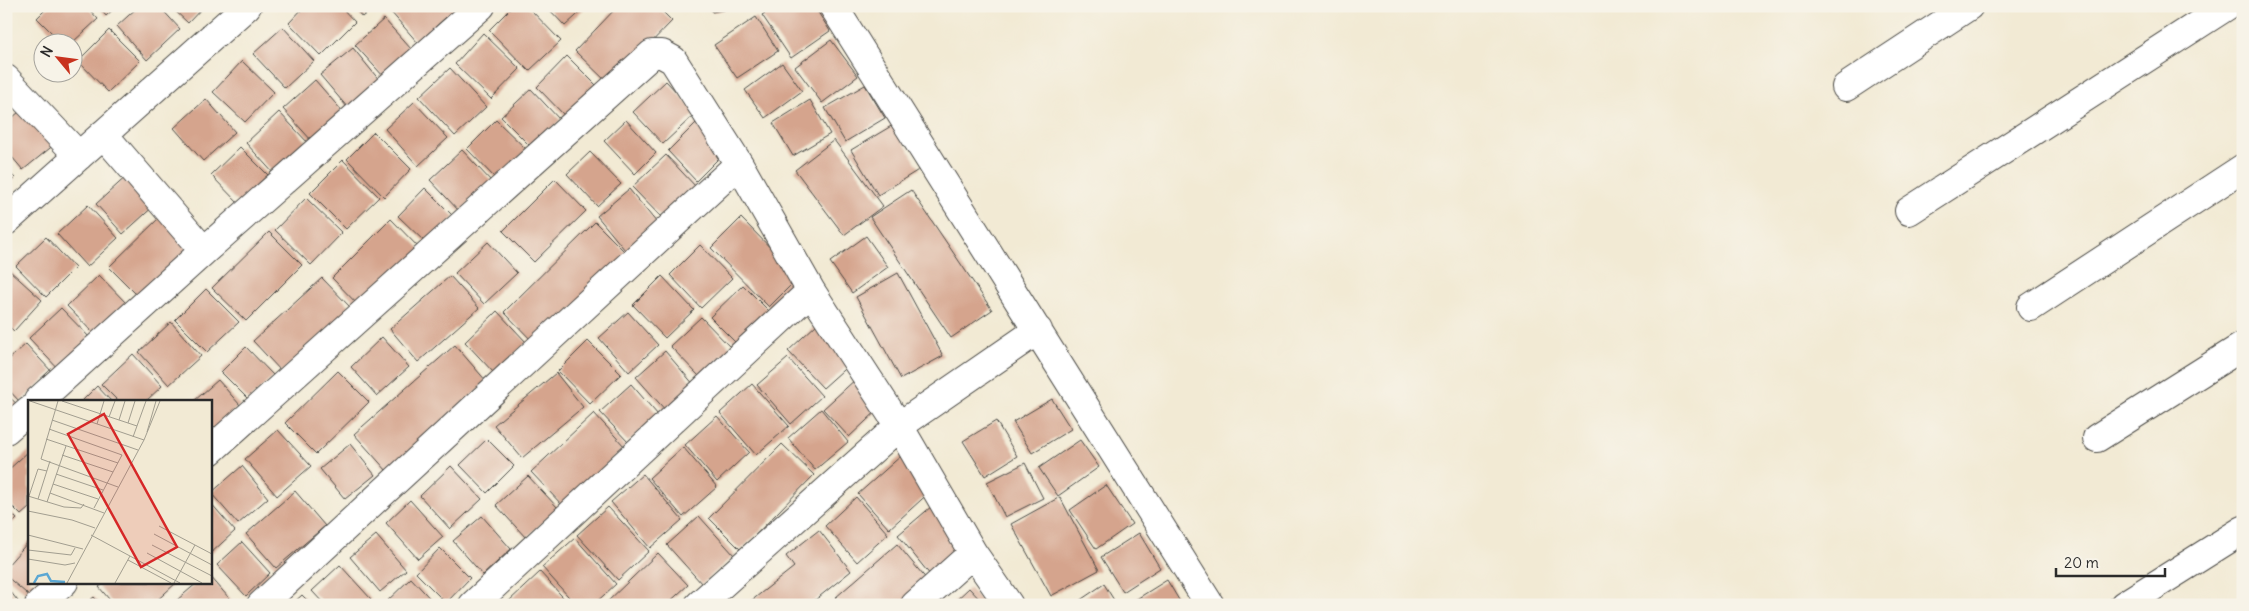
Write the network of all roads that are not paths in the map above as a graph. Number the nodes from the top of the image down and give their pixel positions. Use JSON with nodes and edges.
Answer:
{"nodes":[{"id":1,"x":247,"y":6,"type":"edge"},
{"id":2,"x":481,"y":6,"type":"edge"},
{"id":3,"x":833,"y":6,"type":"edge"},
{"id":4,"x":1969,"y":6,"type":"edge"},
{"id":5,"x":2227,"y":6,"type":"edge"},
{"id":6,"x":6,"y":79,"type":"edge"},
{"id":7,"x":1846,"y":87,"type":"dead end"},
{"id":8,"x":103,"y":134,"type":"junction"},
{"id":9,"x":79,"y":156,"type":"junction"},
{"id":10,"x":739,"y":164,"type":"junction"},
{"id":11,"x":2243,"y":168,"type":"edge"},
{"id":12,"x":1909,"y":210,"type":"dead end"},
{"id":13,"x":6,"y":221,"type":"edge"},
{"id":14,"x":204,"y":251,"type":"junction"},
{"id":15,"x":812,"y":291,"type":"junction"},
{"id":16,"x":2031,"y":307,"type":"dead end"},
{"id":17,"x":1038,"y":330,"type":"junction"},
{"id":18,"x":2243,"y":346,"type":"edge"},
{"id":19,"x":39,"y":400,"type":"edge"},
{"id":20,"x":28,"y":411,"type":"edge"},
{"id":21,"x":899,"y":426,"type":"junction"},
{"id":22,"x":6,"y":430,"type":"edge"},
{"id":23,"x":2097,"y":438,"type":"dead end"},
{"id":24,"x":211,"y":450,"type":"edge"},
{"id":25,"x":2243,"y":530,"type":"edge"},
{"id":26,"x":973,"y":553,"type":"junction"},
{"id":27,"x":62,"y":584,"type":"edge"},
{"id":28,"x":39,"y":605,"type":"edge"},
{"id":29,"x":260,"y":605,"type":"edge"},
{"id":30,"x":473,"y":605,"type":"edge"},
{"id":31,"x":699,"y":605,"type":"edge"},
{"id":32,"x":915,"y":605,"type":"edge"},
{"id":33,"x":1009,"y":605,"type":"edge"},
{"id":34,"x":1210,"y":605,"type":"edge"},
{"id":35,"x":2124,"y":605,"type":"edge"}],
"edges":[{"from":1,"to":8,"type":"street"},
{"from":2,"to":14,"type":"street"},
{"from":3,"to":17,"type":"street"},
{"from":4,"to":7,"type":"street"},
{"from":5,"to":12,"type":"street"},
{"from":6,"to":9,"type":"street"},
{"from":8,"to":9,"type":"street"},
{"from":8,"to":14,"type":"street"},
{"from":9,"to":13,"type":"street"},
{"from":10,"to":15,"type":"street"},
{"from":10,"to":24,"type":"street"},
{"from":10,"to":29,"type":"street"},
{"from":11,"to":16,"type":"street"},
{"from":14,"to":19,"type":"street"},
{"from":15,"to":21,"type":"street"},
{"from":15,"to":30,"type":"street"},
{"from":17,"to":21,"type":"street"},
{"from":17,"to":34,"type":"street"},
{"from":18,"to":23,"type":"street"},
{"from":20,"to":22,"type":"street"},
{"from":21,"to":26,"type":"street"},
{"from":21,"to":31,"type":"street"},
{"from":25,"to":35,"type":"street"},
{"from":26,"to":32,"type":"street"},
{"from":26,"to":33,"type":"street"},
{"from":27,"to":28,"type":"street"}]}
